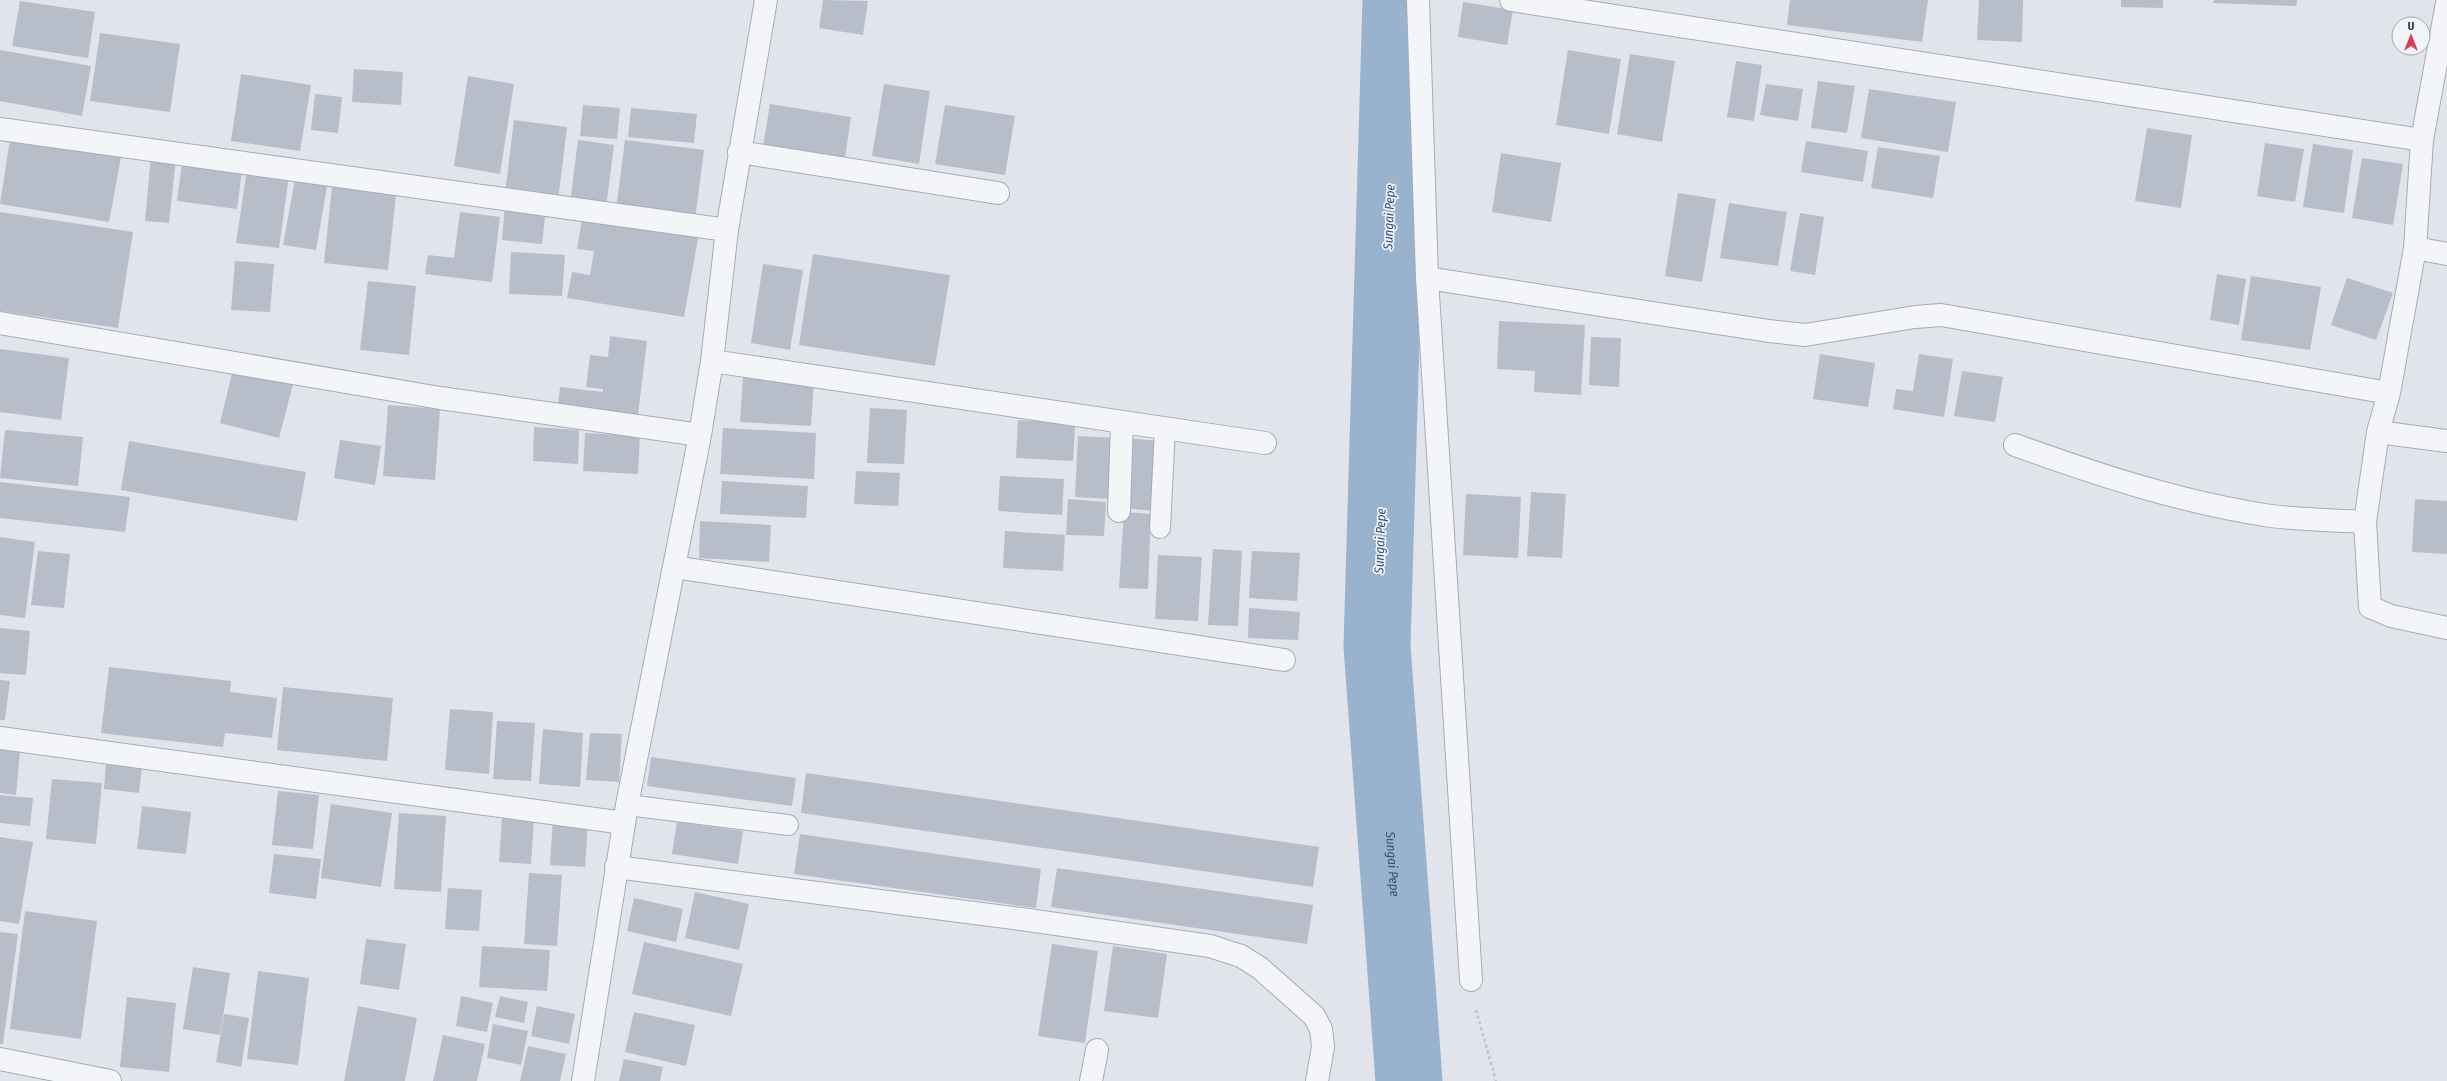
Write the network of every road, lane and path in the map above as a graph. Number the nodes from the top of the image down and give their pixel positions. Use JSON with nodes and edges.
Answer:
{"nodes":[{"id":1,"x":766,"y":0,"type":"edge"},
{"id":2,"x":1418,"y":0,"type":"edge"},
{"id":3,"x":1511,"y":0,"type":"edge"},
{"id":4,"x":2447,"y":3,"type":"edge"},
{"id":5,"x":0,"y":128,"type":"edge"},
{"id":6,"x":2422,"y":140,"type":"junction"},
{"id":7,"x":740,"y":152,"type":"junction"},
{"id":8,"x":998,"y":193,"type":"dead end"},
{"id":9,"x":727,"y":230,"type":"junction"},
{"id":10,"x":2415,"y":248,"type":"junction"},
{"id":11,"x":2447,"y":254,"type":"edge"},
{"id":12,"x":1427,"y":278,"type":"junction"},
{"id":13,"x":0,"y":323,"type":"edge"},
{"id":14,"x":712,"y":361,"type":"junction"},
{"id":15,"x":2389,"y":393,"type":"junction"},
{"id":16,"x":1122,"y":422,"type":"junction"},
{"id":17,"x":1165,"y":428,"type":"junction"},
{"id":18,"x":2378,"y":432,"type":"junction"},
{"id":19,"x":700,"y":435,"type":"junction"},
{"id":20,"x":2447,"y":441,"type":"edge"},
{"id":21,"x":1266,"y":443,"type":"dead end"},
{"id":22,"x":2015,"y":445,"type":"dead end"},
{"id":23,"x":1119,"y":511,"type":"dead end"},
{"id":24,"x":2365,"y":522,"type":"junction"},
{"id":25,"x":1160,"y":528,"type":"dead end"},
{"id":26,"x":674,"y":567,"type":"junction"},
{"id":27,"x":2447,"y":628,"type":"edge"},
{"id":28,"x":1284,"y":660,"type":"dead end"},
{"id":29,"x":0,"y":738,"type":"edge"},
{"id":30,"x":625,"y":814,"type":"junction"},
{"id":31,"x":788,"y":825,"type":"dead end"},
{"id":32,"x":616,"y":867,"type":"junction"},
{"id":33,"x":1471,"y":980,"type":"joint"},
{"id":34,"x":1097,"y":1050,"type":"dead end"},
{"id":35,"x":0,"y":1059,"type":"edge"},
{"id":36,"x":110,"y":1081,"type":"edge"},
{"id":37,"x":583,"y":1081,"type":"edge"},
{"id":38,"x":1091,"y":1081,"type":"edge"},
{"id":39,"x":1317,"y":1081,"type":"edge"},
{"id":40,"x":1496,"y":1081,"type":"edge"}],
"edges":[{"from":1,"to":7,"type":"street"},
{"from":2,"to":12,"type":"street"},
{"from":3,"to":6,"type":"street"},
{"from":4,"to":6,"type":"street"},
{"from":5,"to":9,"type":"street"},
{"from":6,"to":10,"type":"street"},
{"from":7,"to":8,"type":"street"},
{"from":7,"to":9,"type":"street"},
{"from":9,"to":14,"type":"street"},
{"from":10,"to":11,"type":"street"},
{"from":10,"to":15,"type":"street"},
{"from":12,"to":15,"type":"street"},
{"from":12,"to":33,"type":"street"},
{"from":13,"to":19,"type":"street"},
{"from":14,"to":16,"type":"street"},
{"from":14,"to":19,"type":"street"},
{"from":15,"to":18,"type":"street"},
{"from":16,"to":17,"type":"street"},
{"from":16,"to":23,"type":"street"},
{"from":17,"to":21,"type":"street"},
{"from":17,"to":25,"type":"lane"},
{"from":18,"to":20,"type":"street"},
{"from":18,"to":24,"type":"street"},
{"from":19,"to":26,"type":"street"},
{"from":22,"to":24,"type":"street"},
{"from":24,"to":27,"type":"street"},
{"from":26,"to":28,"type":"street"},
{"from":26,"to":30,"type":"street"},
{"from":29,"to":30,"type":"street"},
{"from":30,"to":31,"type":"lane"},
{"from":30,"to":32,"type":"street"},
{"from":32,"to":37,"type":"street"},
{"from":32,"to":39,"type":"street"},
{"from":33,"to":40,"type":"path"},
{"from":34,"to":38,"type":"street"},
{"from":35,"to":36,"type":"street"}]}
